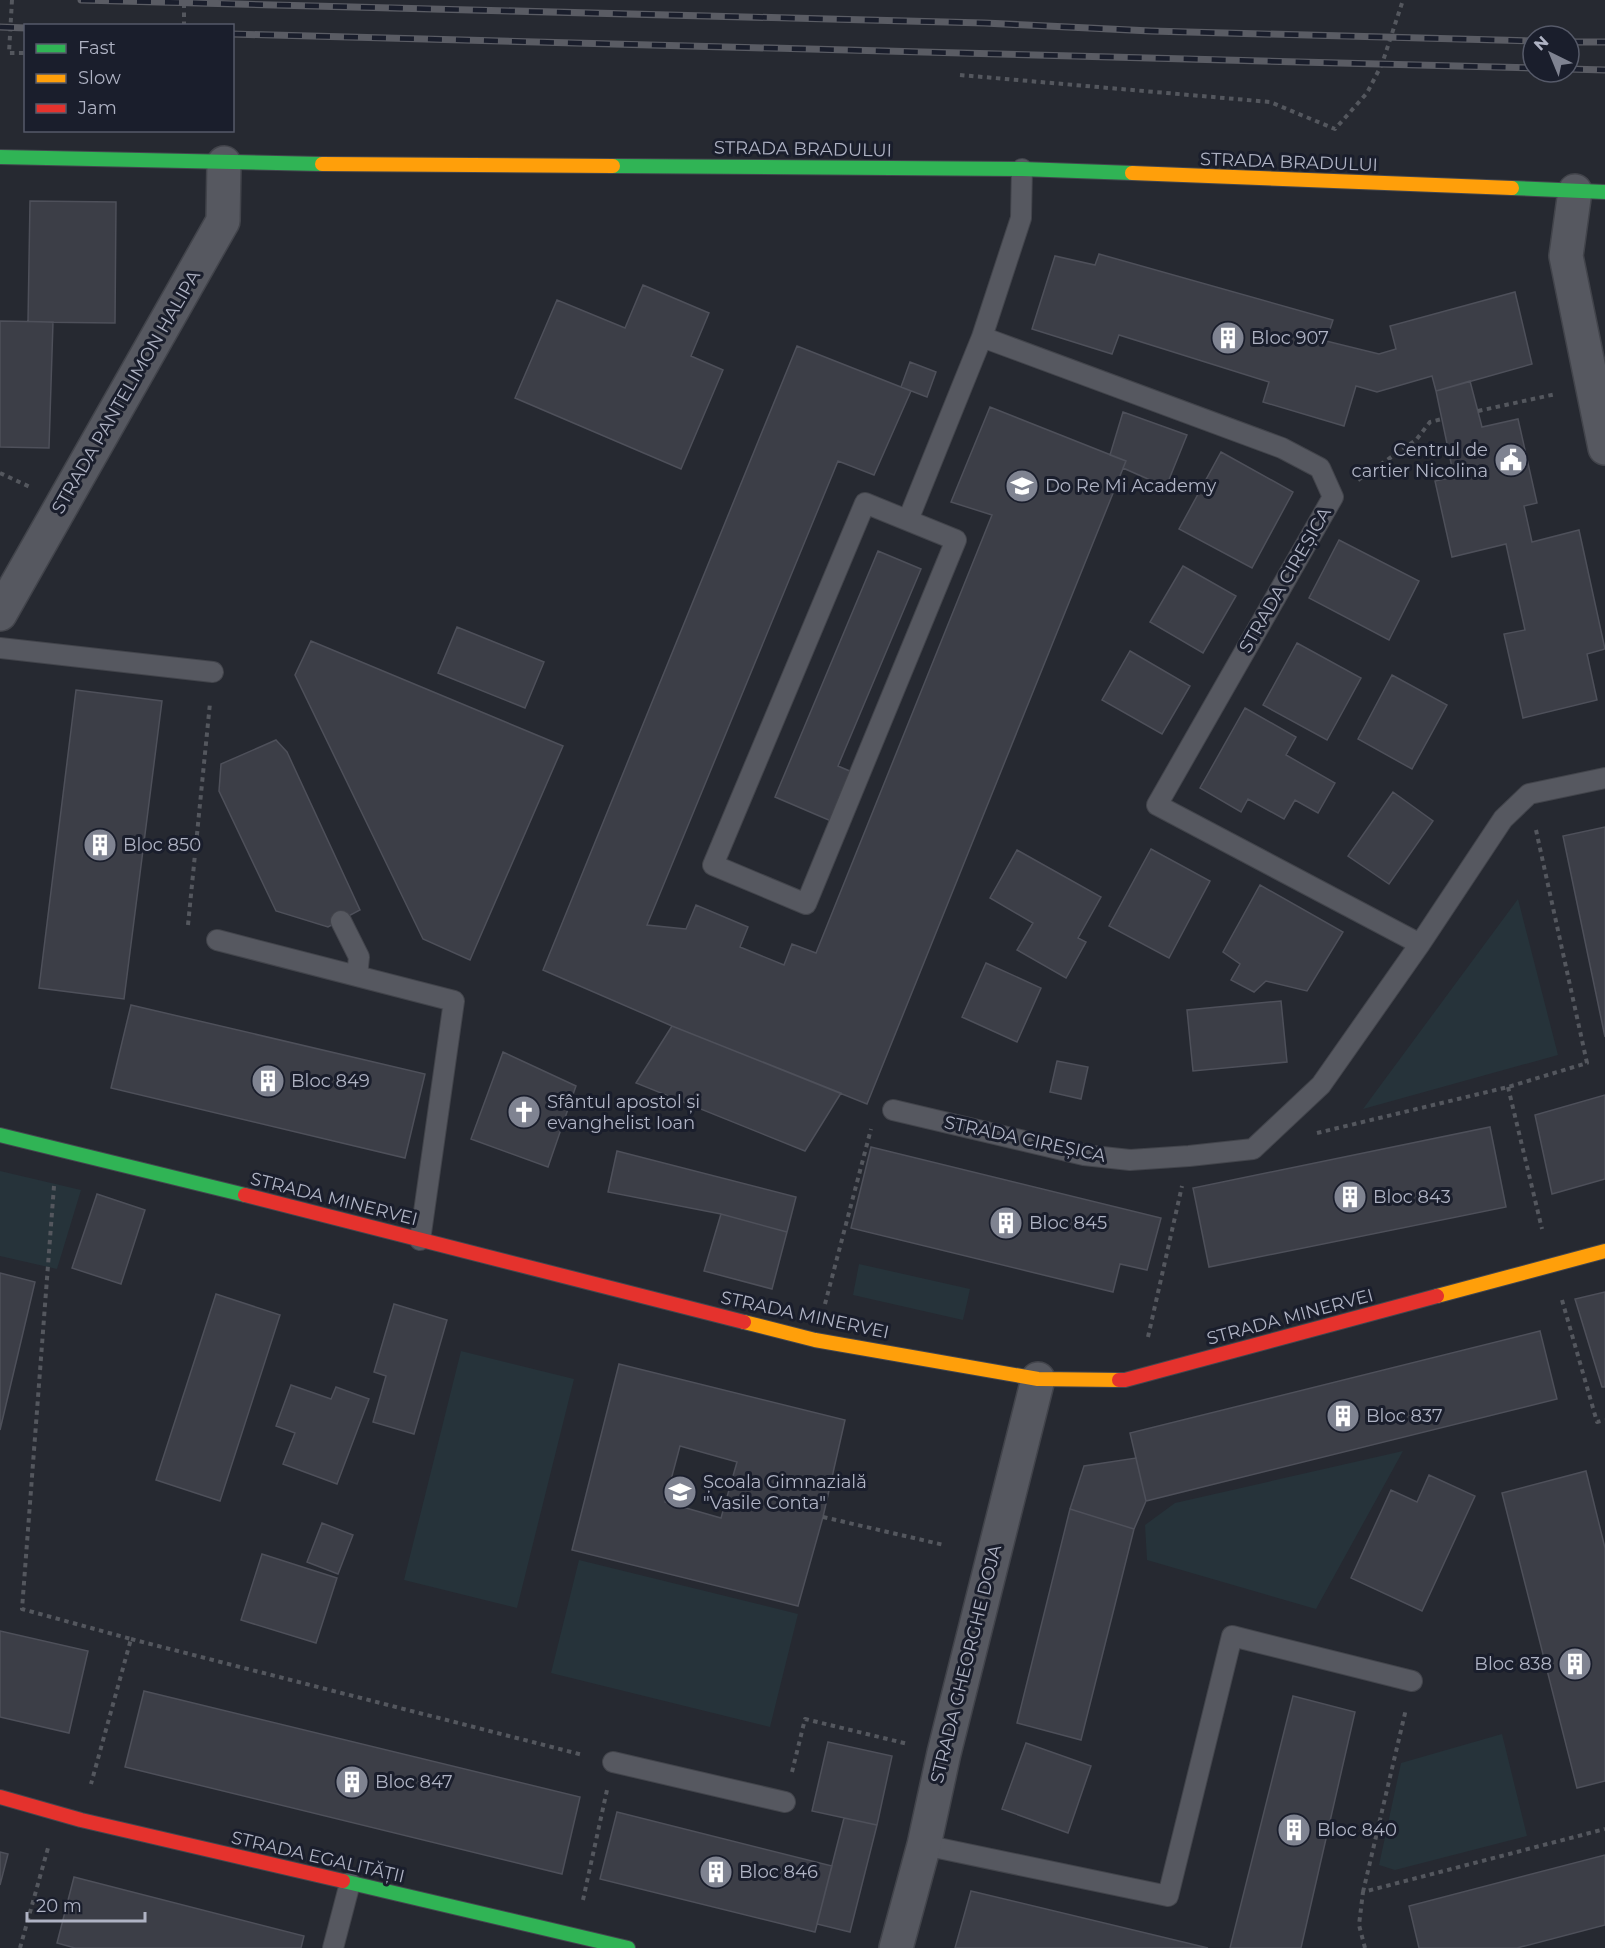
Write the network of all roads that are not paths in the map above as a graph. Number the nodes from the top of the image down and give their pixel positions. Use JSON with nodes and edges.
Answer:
{"nodes":[{"id":1,"x":0,"y":157,"type":"edge"},
{"id":2,"x":224,"y":163,"type":"junction"},
{"id":3,"x":1022,"y":169,"type":"junction"},
{"id":4,"x":1590,"y":191,"type":"edge"},
{"id":5,"x":982,"y":337,"type":"junction"},
{"id":6,"x":1605,"y":448,"type":"edge"},
{"id":7,"x":908,"y":520,"type":"junction"},
{"id":8,"x":0,"y":614,"type":"edge"},
{"id":9,"x":0,"y":648,"type":"edge"},
{"id":10,"x":213,"y":672,"type":"road end"},
{"id":11,"x":1605,"y":778,"type":"edge"},
{"id":12,"x":340,"y":921,"type":"dead end"},
{"id":13,"x":217,"y":940,"type":"road end"},
{"id":14,"x":1420,"y":944,"type":"junction"},
{"id":15,"x":357,"y":976,"type":"junction"},
{"id":16,"x":893,"y":1110,"type":"road end"},
{"id":17,"x":0,"y":1135,"type":"edge"},
{"id":18,"x":420,"y":1240,"type":"junction"},
{"id":19,"x":1605,"y":1251,"type":"edge"},
{"id":20,"x":1038,"y":1379,"type":"junction"},
{"id":21,"x":1412,"y":1681,"type":"road end"},
{"id":22,"x":613,"y":1762,"type":"road end"},
{"id":23,"x":0,"y":1797,"type":"edge"},
{"id":24,"x":785,"y":1802,"type":"road end"},
{"id":25,"x":924,"y":1845,"type":"junction"},
{"id":26,"x":350,"y":1883,"type":"junction"},
{"id":27,"x":333,"y":1948,"type":"edge"},
{"id":28,"x":628,"y":1948,"type":"edge"},
{"id":29,"x":896,"y":1948,"type":"edge"}],
"edges":[{"from":1,"to":2,"type":"street","name":"STRADA BRADULUI"},
{"from":2,"to":3,"type":"street","name":"STRADA BRADULUI"},
{"from":2,"to":8,"type":"street","name":"STRADA PANTELIMON HALIPA"},
{"from":3,"to":4,"type":"street","name":"STRADA BRADULUI"},
{"from":3,"to":5,"type":"lane"},
{"from":4,"to":6,"type":"street"},
{"from":5,"to":7,"type":"lane"},
{"from":5,"to":14,"type":"lane","name":"STRADA CIREȘICA"},
{"from":7,"to":7,"type":"lane"},
{"from":9,"to":10,"type":"lane"},
{"from":11,"to":14,"type":"lane","name":"STRADA CIREȘICA"},
{"from":12,"to":15,"type":"lane"},
{"from":13,"to":15,"type":"lane"},
{"from":14,"to":16,"type":"lane","name":"STRADA CIREȘICA"},
{"from":15,"to":18,"type":"lane"},
{"from":17,"to":18,"type":"street","name":"STRADA MINERVEI"},
{"from":18,"to":20,"type":"street","name":"STRADA MINERVEI"},
{"from":19,"to":20,"type":"street","name":"STRADA MINERVEI"},
{"from":20,"to":25,"type":"street","name":"STRADA GHEORGHE DOJA"},
{"from":21,"to":25,"type":"lane"},
{"from":22,"to":24,"type":"lane"},
{"from":23,"to":26,"type":"street","name":"STRADA EGALITĂȚII"},
{"from":25,"to":29,"type":"street","name":"STRADA GHEORGHE DOJA"},
{"from":26,"to":27,"type":"lane"},
{"from":26,"to":28,"type":"street","name":"STRADA EGALITĂȚII"}]}
